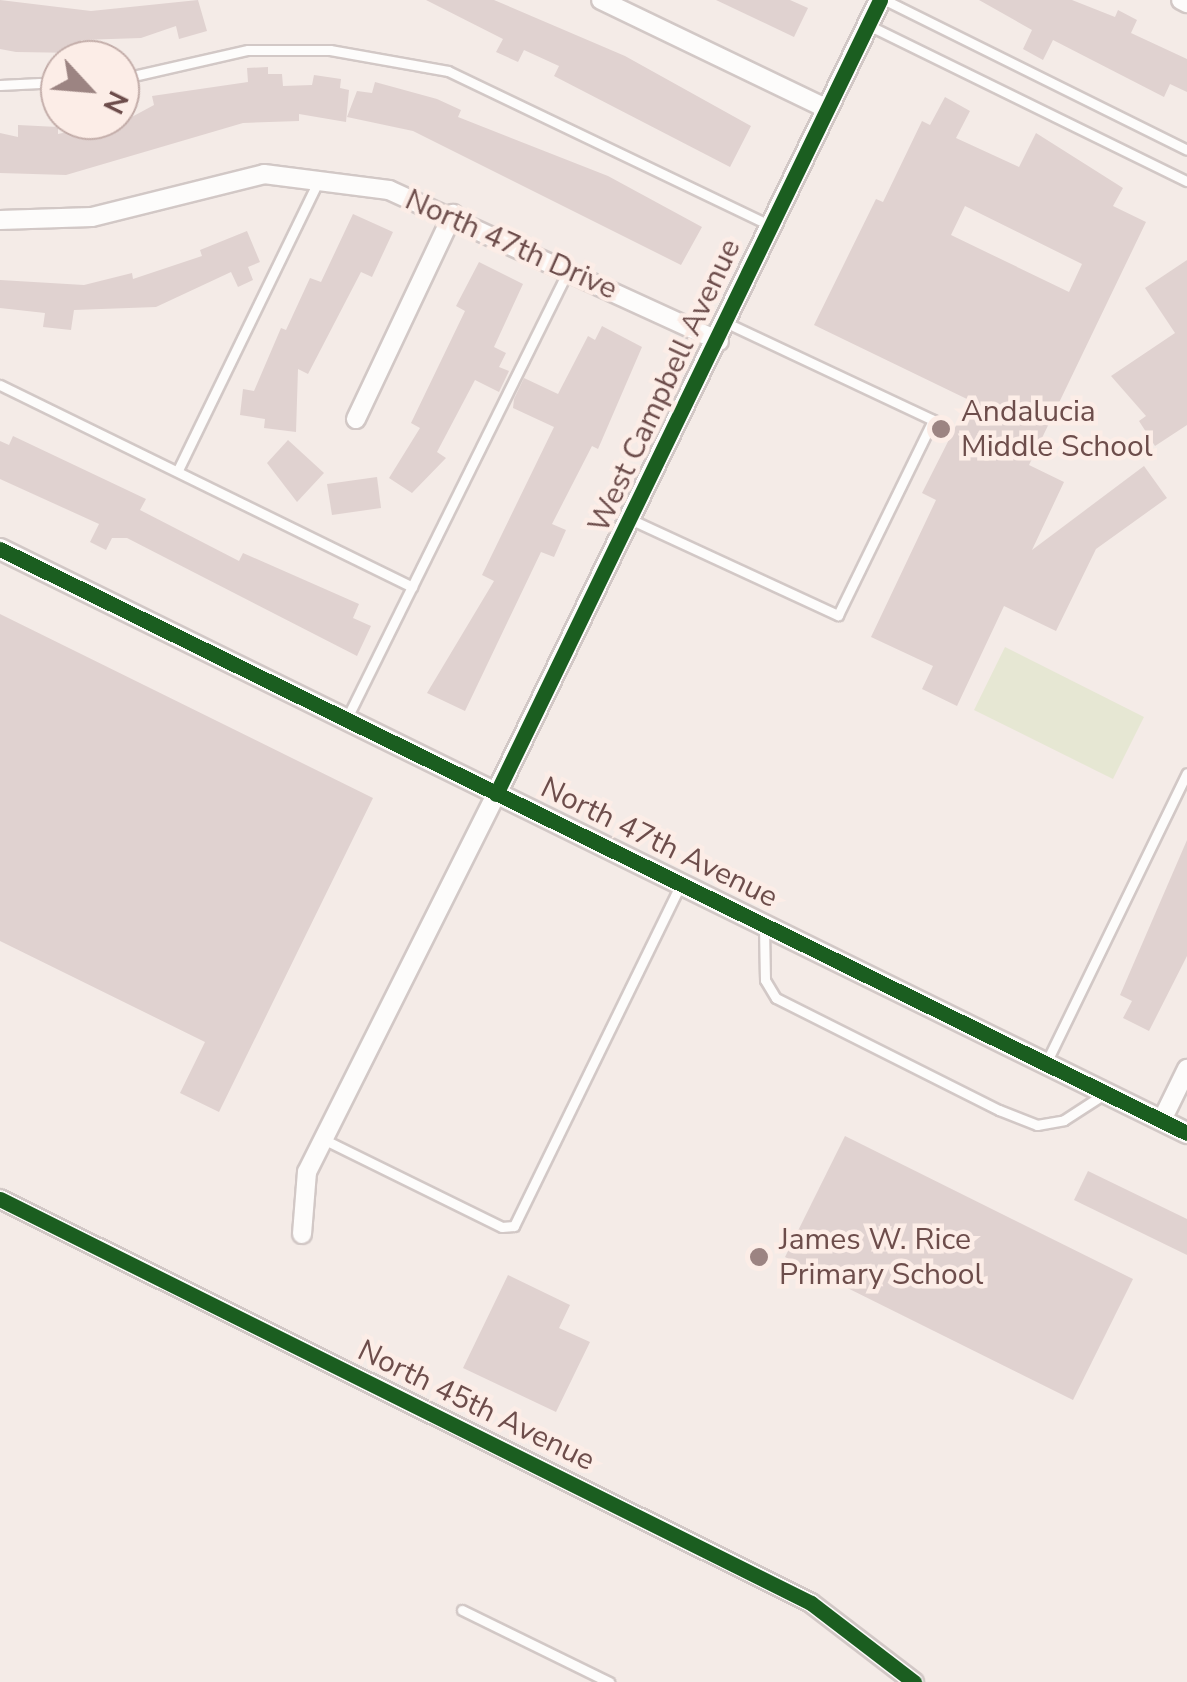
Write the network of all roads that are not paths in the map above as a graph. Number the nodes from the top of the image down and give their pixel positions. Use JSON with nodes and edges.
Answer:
{"nodes":[{"id":1,"x":601,"y":0,"type":"edge"},
{"id":2,"x":883,"y":0,"type":"edge"},
{"id":3,"x":868,"y":26,"type":"junction"},
{"id":4,"x":140,"y":74,"type":"edge"},
{"id":5,"x":40,"y":83,"type":"edge"},
{"id":6,"x":0,"y":85,"type":"edge"},
{"id":7,"x":828,"y":109,"type":"junction"},
{"id":8,"x":1187,"y":150,"type":"edge"},
{"id":9,"x":320,"y":178,"type":"junction"},
{"id":10,"x":1187,"y":182,"type":"edge"},
{"id":11,"x":453,"y":214,"type":"junction"},
{"id":12,"x":0,"y":220,"type":"edge"},
{"id":13,"x":771,"y":226,"type":"junction"},
{"id":14,"x":568,"y":269,"type":"junction"},
{"id":15,"x":723,"y":332,"type":"junction"},
{"id":16,"x":0,"y":385,"type":"edge"},
{"id":17,"x":356,"y":419,"type":"dead end"},
{"id":18,"x":178,"y":470,"type":"junction"},
{"id":19,"x":632,"y":520,"type":"junction"},
{"id":20,"x":0,"y":549,"type":"edge"},
{"id":21,"x":412,"y":587,"type":"junction"},
{"id":22,"x":346,"y":720,"type":"junction"},
{"id":23,"x":1187,"y":774,"type":"edge"},
{"id":24,"x":496,"y":794,"type":"junction"},
{"id":25,"x":681,"y":884,"type":"junction"},
{"id":26,"x":764,"y":925,"type":"junction"},
{"id":27,"x":1046,"y":1063,"type":"junction"},
{"id":28,"x":1187,"y":1069,"type":"edge"},
{"id":29,"x":1106,"y":1093,"type":"junction"},
{"id":30,"x":1162,"y":1120,"type":"junction"},
{"id":31,"x":1187,"y":1133,"type":"edge"},
{"id":32,"x":323,"y":1140,"type":"junction"},
{"id":33,"x":0,"y":1199,"type":"edge"},
{"id":34,"x":302,"y":1234,"type":"dead end"},
{"id":35,"x":462,"y":1610,"type":"dead end"},
{"id":36,"x":609,"y":1682,"type":"edge"},
{"id":37,"x":914,"y":1682,"type":"edge"}],
"edges":[{"from":1,"to":7,"type":"street"},
{"from":2,"to":3,"type":"street","name":"West Campbell Avenue"},
{"from":2,"to":8,"type":"lane"},
{"from":3,"to":7,"type":"street","name":"West Campbell Avenue"},
{"from":3,"to":10,"type":"lane"},
{"from":4,"to":13,"type":"lane"},
{"from":5,"to":6,"type":"lane"},
{"from":7,"to":13,"type":"street","name":"West Campbell Avenue"},
{"from":9,"to":11,"type":"street","name":"North 47th Drive"},
{"from":9,"to":12,"type":"street","name":"North 47th Drive"},
{"from":9,"to":18,"type":"lane"},
{"from":11,"to":14,"type":"street","name":"North 47th Drive"},
{"from":11,"to":17,"type":"street"},
{"from":13,"to":15,"type":"street","name":"West Campbell Avenue"},
{"from":14,"to":15,"type":"street","name":"North 47th Drive"},
{"from":14,"to":21,"type":"lane"},
{"from":15,"to":19,"type":"street","name":"West Campbell Avenue"},
{"from":15,"to":19,"type":"lane"},
{"from":16,"to":18,"type":"lane"},
{"from":18,"to":21,"type":"lane"},
{"from":19,"to":24,"type":"street","name":"West Campbell Avenue"},
{"from":20,"to":22,"type":"street","name":"North 47th Avenue"},
{"from":21,"to":22,"type":"lane"},
{"from":22,"to":24,"type":"street","name":"North 47th Avenue"},
{"from":23,"to":27,"type":"lane"},
{"from":24,"to":25,"type":"street","name":"North 47th Avenue"},
{"from":24,"to":32,"type":"street","name":"West Campbell Avenue"},
{"from":25,"to":26,"type":"street","name":"North 47th Avenue"},
{"from":25,"to":32,"type":"lane"},
{"from":26,"to":27,"type":"street","name":"North 47th Avenue"},
{"from":26,"to":29,"type":"lane"},
{"from":27,"to":29,"type":"street","name":"North 47th Avenue"},
{"from":28,"to":30,"type":"street"},
{"from":29,"to":30,"type":"street","name":"North 47th Avenue"},
{"from":30,"to":31,"type":"street","name":"North 47th Avenue"},
{"from":32,"to":34,"type":"street","name":"West Campbell Avenue"},
{"from":33,"to":37,"type":"street","name":"North 45th Avenue"},
{"from":35,"to":36,"type":"lane"}]}
